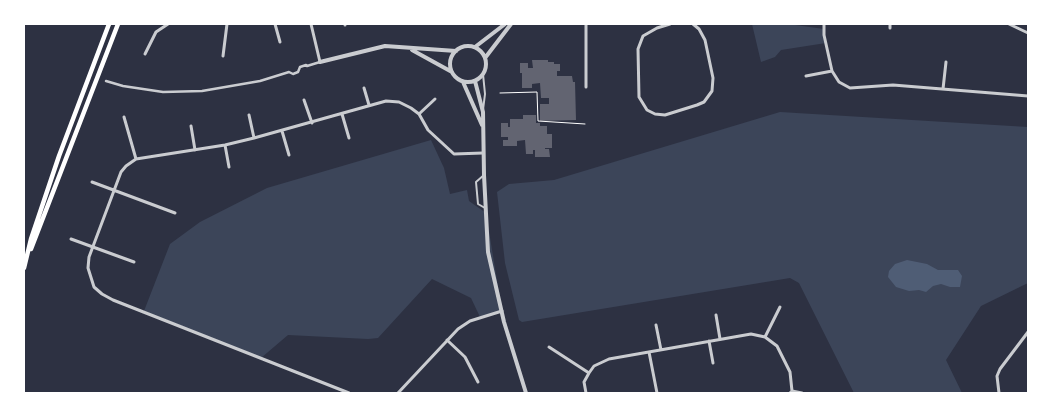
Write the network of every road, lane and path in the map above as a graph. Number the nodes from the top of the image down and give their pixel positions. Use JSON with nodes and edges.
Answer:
{"nodes":[{"id":1,"x":109,"y":24,"type":"edge"},
{"id":2,"x":118,"y":24,"type":"edge"},
{"id":3,"x":168,"y":24,"type":"edge"},
{"id":4,"x":227,"y":24,"type":"edge"},
{"id":5,"x":275,"y":24,"type":"edge"},
{"id":6,"x":311,"y":24,"type":"edge"},
{"id":7,"x":505,"y":24,"type":"edge"},
{"id":8,"x":511,"y":24,"type":"edge"},
{"id":9,"x":586,"y":24,"type":"edge"},
{"id":10,"x":667,"y":24,"type":"edge"},
{"id":11,"x":670,"y":24,"type":"edge"},
{"id":12,"x":692,"y":24,"type":"edge"},
{"id":13,"x":824,"y":24,"type":"edge"},
{"id":14,"x":1009,"y":24,"type":"edge"},
{"id":15,"x":1028,"y":33,"type":"edge"},
{"id":16,"x":280,"y":42,"type":"dead end"},
{"id":17,"x":474,"y":47,"type":"junction"},
{"id":18,"x":410,"y":49,"type":"junction"},
{"id":19,"x":99,"y":51,"type":"junction"},
{"id":20,"x":456,"y":51,"type":"junction"},
{"id":21,"x":107,"y":53,"type":"junction"},
{"id":22,"x":145,"y":54,"type":"dead end"},
{"id":23,"x":223,"y":56,"type":"dead end"},
{"id":24,"x":485,"y":58,"type":"junction"},
{"id":25,"x":320,"y":62,"type":"junction"},
{"id":26,"x":946,"y":62,"type":"dead end"},
{"id":27,"x":832,"y":71,"type":"junction"},
{"id":28,"x":452,"y":72,"type":"junction"},
{"id":29,"x":483,"y":74,"type":"junction"},
{"id":30,"x":806,"y":76,"type":"dead end"},
{"id":31,"x":106,"y":81,"type":"dead end"},
{"id":32,"x":475,"y":81,"type":"junction"},
{"id":33,"x":463,"y":82,"type":"junction"},
{"id":34,"x":586,"y":87,"type":"dead end"},
{"id":35,"x":364,"y":88,"type":"dead end"},
{"id":36,"x":943,"y":89,"type":"junction"},
{"id":37,"x":500,"y":93,"type":"dead end"},
{"id":38,"x":1028,"y":96,"type":"edge"},
{"id":39,"x":435,"y":99,"type":"dead end"},
{"id":40,"x":304,"y":100,"type":"dead end"},
{"id":41,"x":369,"y":106,"type":"junction"},
{"id":42,"x":483,"y":112,"type":"junction"},
{"id":43,"x":342,"y":114,"type":"junction"},
{"id":44,"x":419,"y":114,"type":"junction"},
{"id":45,"x":249,"y":115,"type":"dead end"},
{"id":46,"x":124,"y":117,"type":"dead end"},
{"id":47,"x":312,"y":123,"type":"junction"},
{"id":48,"x":585,"y":124,"type":"dead end"},
{"id":49,"x":190,"y":126,"type":"dead end"},
{"id":50,"x":482,"y":126,"type":"junction"},
{"id":51,"x":282,"y":131,"type":"junction"},
{"id":52,"x":254,"y":138,"type":"junction"},
{"id":53,"x":349,"y":138,"type":"dead end"},
{"id":54,"x":225,"y":145,"type":"junction"},
{"id":55,"x":195,"y":150,"type":"junction"},
{"id":56,"x":483,"y":153,"type":"junction"},
{"id":57,"x":289,"y":155,"type":"dead end"},
{"id":58,"x":136,"y":160,"type":"junction"},
{"id":59,"x":229,"y":167,"type":"dead end"},
{"id":60,"x":484,"y":175,"type":"junction"},
{"id":61,"x":92,"y":182,"type":"dead end"},
{"id":62,"x":114,"y":191,"type":"junction"},
{"id":63,"x":486,"y":208,"type":"junction"},
{"id":64,"x":175,"y":213,"type":"dead end"},
{"id":65,"x":71,"y":239,"type":"dead end"},
{"id":66,"x":93,"y":247,"type":"junction"},
{"id":67,"x":28,"y":257,"type":"junction"},
{"id":68,"x":134,"y":262,"type":"dead end"},
{"id":69,"x":24,"y":268,"type":"edge"},
{"id":70,"x":780,"y":307,"type":"dead end"},
{"id":71,"x":502,"y":311,"type":"junction"},
{"id":72,"x":716,"y":315,"type":"dead end"},
{"id":73,"x":656,"y":325,"type":"dead end"},
{"id":74,"x":1028,"y":332,"type":"edge"},
{"id":75,"x":765,"y":337,"type":"junction"},
{"id":76,"x":720,"y":339,"type":"junction"},
{"id":77,"x":447,"y":340,"type":"junction"},
{"id":78,"x":709,"y":341,"type":"junction"},
{"id":79,"x":549,"y":347,"type":"dead end"},
{"id":80,"x":661,"y":350,"type":"junction"},
{"id":81,"x":649,"y":352,"type":"junction"},
{"id":82,"x":713,"y":363,"type":"dead end"},
{"id":83,"x":589,"y":373,"type":"junction"},
{"id":84,"x":478,"y":382,"type":"dead end"},
{"id":85,"x":401,"y":392,"type":"edge"},
{"id":86,"x":791,"y":392,"type":"edge"},
{"id":87,"x":349,"y":393,"type":"edge"},
{"id":88,"x":526,"y":393,"type":"edge"},
{"id":89,"x":586,"y":393,"type":"edge"},
{"id":90,"x":657,"y":393,"type":"edge"},
{"id":91,"x":802,"y":393,"type":"edge"},
{"id":92,"x":999,"y":393,"type":"edge"}],
"edges":[{"from":1,"to":19,"type":"main road"},
{"from":2,"to":21,"type":"main road"},
{"from":3,"to":22,"type":"street"},
{"from":4,"to":23,"type":"street"},
{"from":5,"to":16,"type":"street"},
{"from":6,"to":25,"type":"street"},
{"from":7,"to":17,"type":"street"},
{"from":8,"to":24,"type":"street"},
{"from":9,"to":34,"type":"street"},
{"from":10,"to":11,"type":"street"},
{"from":10,"to":12,"type":"street"},
{"from":13,"to":27,"type":"street"},
{"from":14,"to":15,"type":"street"},
{"from":17,"to":20,"type":"street"},
{"from":17,"to":24,"type":"street"},
{"from":18,"to":20,"type":"street"},
{"from":18,"to":25,"type":"street"},
{"from":18,"to":28,"type":"street"},
{"from":19,"to":21,"type":"main road"},
{"from":19,"to":67,"type":"main road"},
{"from":20,"to":28,"type":"street"},
{"from":21,"to":67,"type":"main road"},
{"from":24,"to":29,"type":"street"},
{"from":25,"to":31,"type":"street"},
{"from":26,"to":36,"type":"street"},
{"from":27,"to":30,"type":"street"},
{"from":27,"to":36,"type":"street"},
{"from":28,"to":33,"type":"street"},
{"from":29,"to":32,"type":"street"},
{"from":29,"to":42,"type":"lane"},
{"from":32,"to":33,"type":"street"},
{"from":32,"to":42,"type":"street"},
{"from":33,"to":50,"type":"street"},
{"from":35,"to":41,"type":"street"},
{"from":36,"to":38,"type":"street"},
{"from":37,"to":48,"type":"path"},
{"from":39,"to":44,"type":"street"},
{"from":40,"to":47,"type":"street"},
{"from":41,"to":43,"type":"street"},
{"from":41,"to":44,"type":"street"},
{"from":42,"to":50,"type":"street"},
{"from":43,"to":47,"type":"street"},
{"from":43,"to":53,"type":"street"},
{"from":44,"to":56,"type":"street"},
{"from":45,"to":52,"type":"street"},
{"from":46,"to":58,"type":"street"},
{"from":47,"to":51,"type":"street"},
{"from":49,"to":55,"type":"street"},
{"from":50,"to":56,"type":"street"},
{"from":51,"to":52,"type":"street"},
{"from":51,"to":57,"type":"street"},
{"from":52,"to":54,"type":"street"},
{"from":54,"to":55,"type":"street"},
{"from":54,"to":59,"type":"street"},
{"from":55,"to":58,"type":"street"},
{"from":56,"to":60,"type":"street"},
{"from":58,"to":62,"type":"street"},
{"from":60,"to":63,"type":"street"},
{"from":60,"to":63,"type":"lane"},
{"from":61,"to":62,"type":"street"},
{"from":62,"to":64,"type":"street"},
{"from":62,"to":66,"type":"street"},
{"from":63,"to":71,"type":"street"},
{"from":65,"to":66,"type":"street"},
{"from":66,"to":68,"type":"street"},
{"from":66,"to":87,"type":"street"},
{"from":67,"to":69,"type":"main road"},
{"from":70,"to":75,"type":"street"},
{"from":71,"to":77,"type":"street"},
{"from":71,"to":88,"type":"street"},
{"from":72,"to":76,"type":"street"},
{"from":73,"to":80,"type":"street"},
{"from":74,"to":92,"type":"street"},
{"from":75,"to":76,"type":"street"},
{"from":75,"to":86,"type":"street"},
{"from":76,"to":78,"type":"street"},
{"from":77,"to":84,"type":"street"},
{"from":77,"to":85,"type":"street"},
{"from":78,"to":80,"type":"street"},
{"from":78,"to":82,"type":"street"},
{"from":79,"to":83,"type":"street"},
{"from":80,"to":81,"type":"street"},
{"from":81,"to":83,"type":"street"},
{"from":81,"to":90,"type":"street"},
{"from":83,"to":89,"type":"street"},
{"from":86,"to":91,"type":"street"}]}
